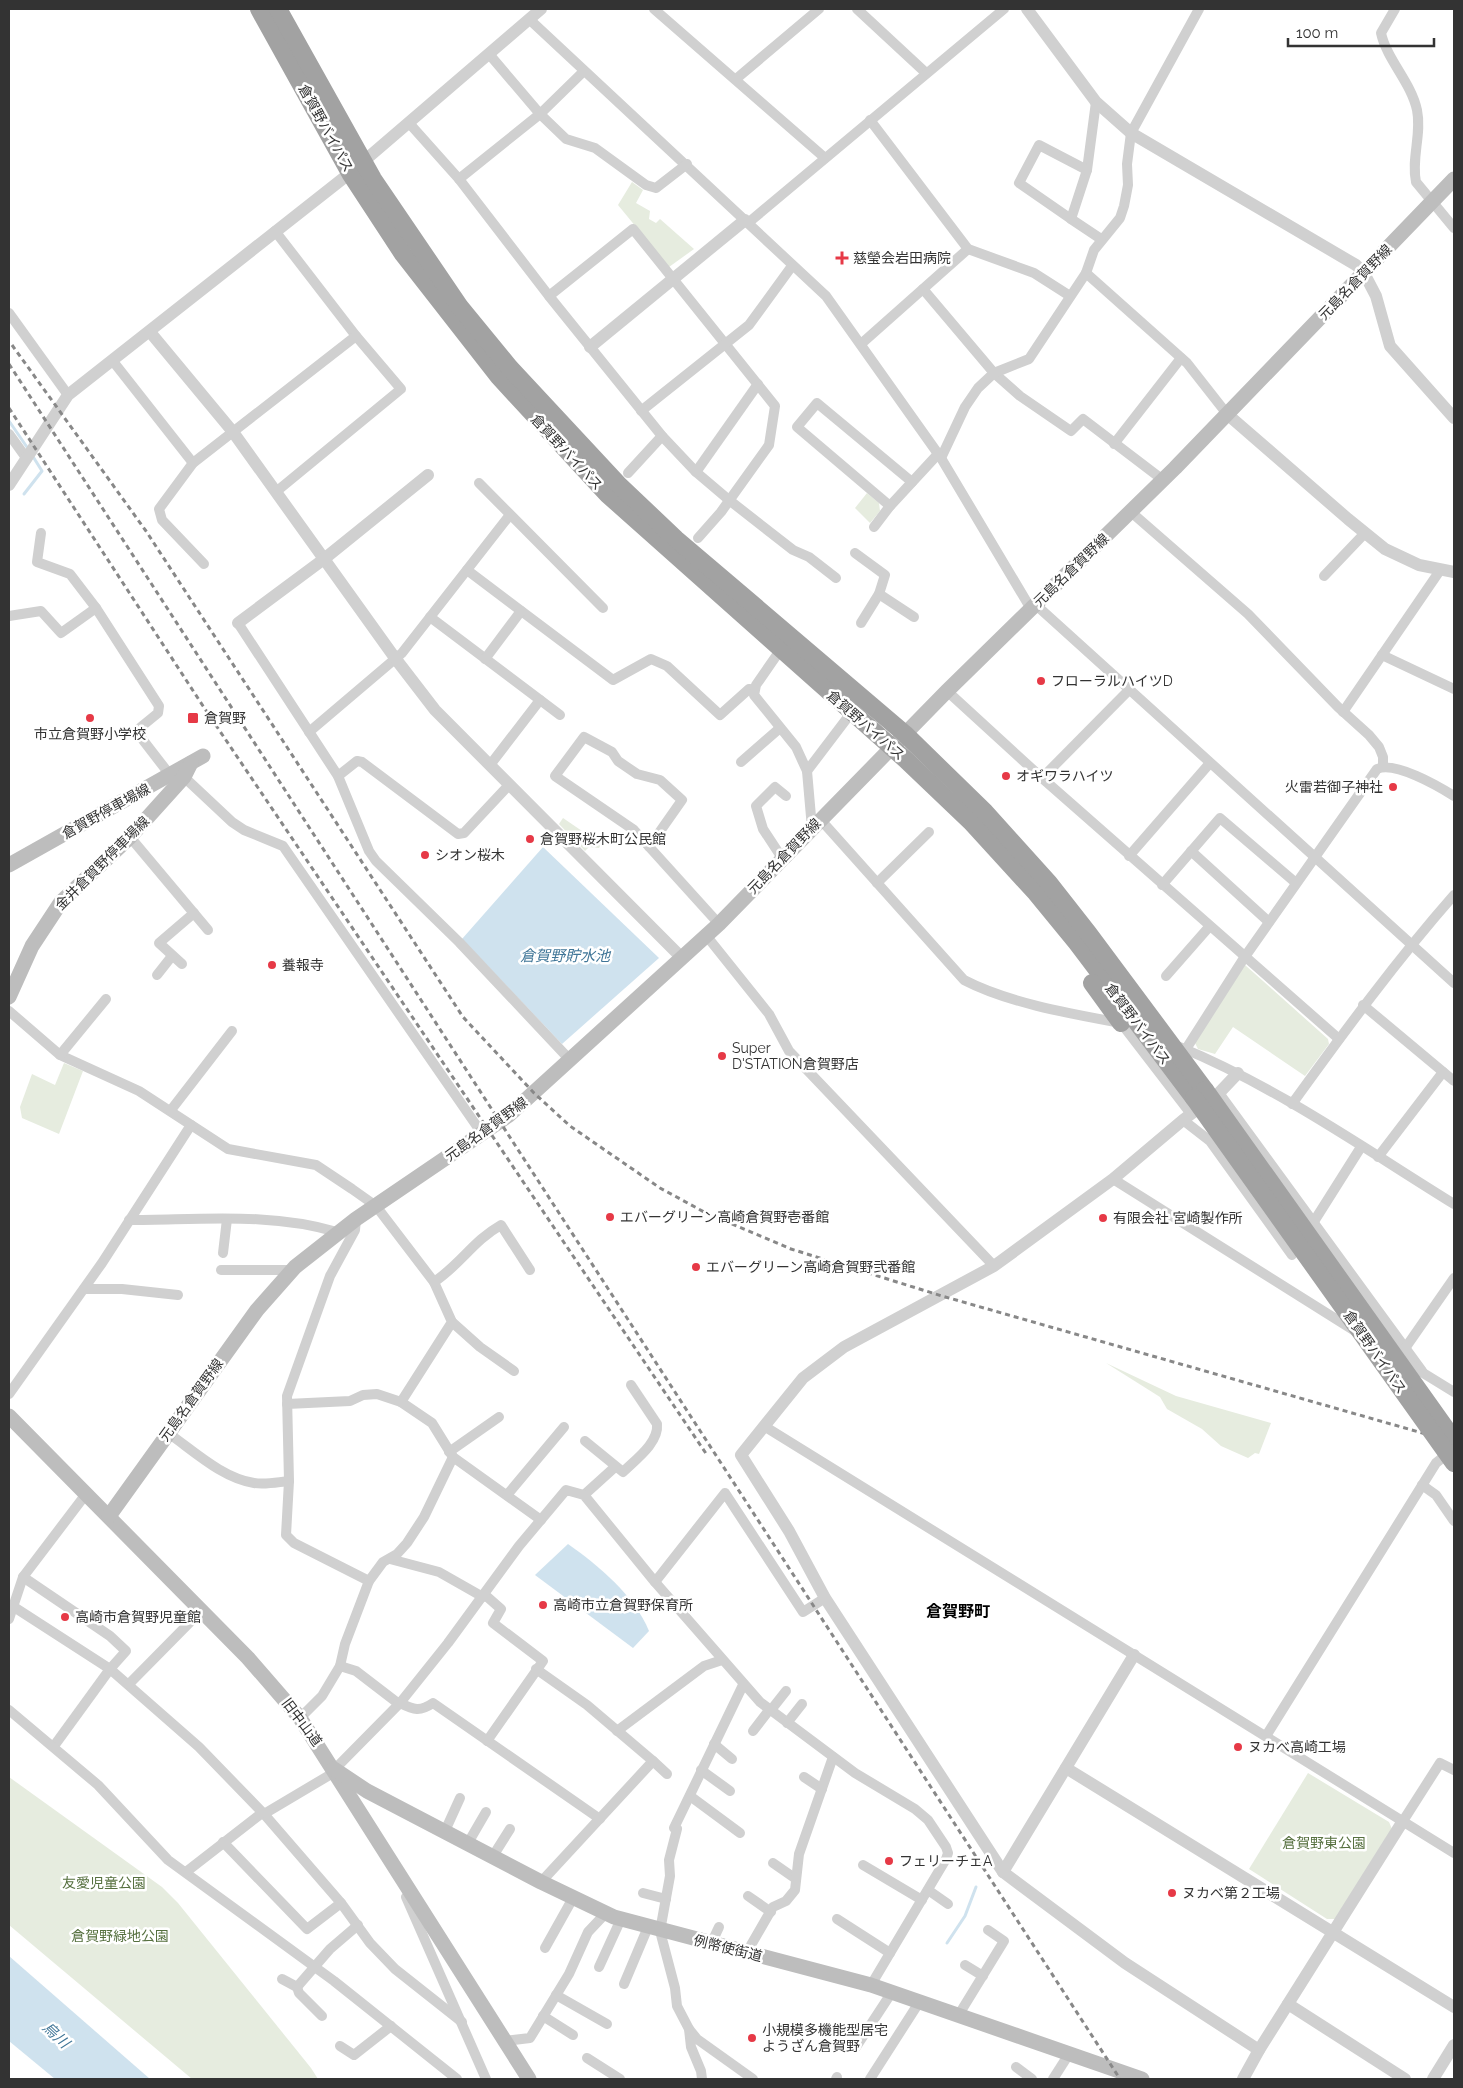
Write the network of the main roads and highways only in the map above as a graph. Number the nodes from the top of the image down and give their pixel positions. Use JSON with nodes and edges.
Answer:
{"nodes":[{"id":1,"x":259,"y":9,"type":"edge"},
{"id":2,"x":278,"y":9,"type":"edge"},
{"id":3,"x":357,"y":167,"type":"junction"},
{"id":4,"x":1454,"y":179,"type":"edge"},
{"id":5,"x":905,"y":734,"type":"junction"},
{"id":6,"x":892,"y":747,"type":"junction"},
{"id":7,"x":197,"y":760,"type":"dead end"},
{"id":8,"x":177,"y":776,"type":"junction"},
{"id":9,"x":9,"y":865,"type":"edge"},
{"id":10,"x":1042,"y":888,"type":"junction"},
{"id":11,"x":9,"y":996,"type":"edge"},
{"id":12,"x":1124,"y":1024,"type":"road end"},
{"id":13,"x":1182,"y":1048,"type":"road end"},
{"id":14,"x":1198,"y":1103,"type":"junction"},
{"id":15,"x":9,"y":1416,"type":"edge"},
{"id":16,"x":1454,"y":1440,"type":"edge"},
{"id":17,"x":1454,"y":1463,"type":"edge"},
{"id":18,"x":109,"y":1516,"type":"junction"},
{"id":19,"x":334,"y":1769,"type":"junction"},
{"id":20,"x":367,"y":1791,"type":"junction"},
{"id":21,"x":357,"y":1806,"type":"junction"},
{"id":22,"x":529,"y":2079,"type":"edge"},
{"id":23,"x":1142,"y":2079,"type":"edge"}],
"edges":[{"from":1,"to":3,"type":"highway","name":"倉賀野バイパス"},
{"from":2,"to":3,"type":"highway","name":"倉賀野バイパス"},
{"from":3,"to":5,"type":"highway","name":"倉賀野バイパス"},
{"from":3,"to":6,"type":"highway","name":"倉賀野バイパス"},
{"from":4,"to":5,"type":"main road","name":"元島名倉賀野線"},
{"from":5,"to":6,"type":"main road","name":"元島名倉賀野線"},
{"from":5,"to":10,"type":"highway","name":"倉賀野バイパス"},
{"from":6,"to":10,"type":"highway","name":"倉賀野バイパス"},
{"from":6,"to":18,"type":"main road","name":"元島名倉賀野線"},
{"from":7,"to":8,"type":"main road","name":"倉賀野停車場線"},
{"from":8,"to":9,"type":"main road","name":"倉賀野停車場線"},
{"from":8,"to":11,"type":"main road","name":"金井倉賀野停車場線"},
{"from":10,"to":12,"type":"highway"},
{"from":10,"to":13,"type":"highway"},
{"from":10,"to":14,"type":"highway","name":"倉賀野バイパス"},
{"from":14,"to":16,"type":"highway","name":"倉賀野バイパス","bridge":true},
{"from":14,"to":17,"type":"highway","name":"倉賀野バイパス","bridge":true},
{"from":15,"to":18,"type":"main road","name":"旧中山道"},
{"from":18,"to":19,"type":"main road","name":"旧中山道"},
{"from":19,"to":20,"type":"main road","name":"例幣使街道"},
{"from":19,"to":21,"type":"main road","name":"旧中山道"},
{"from":20,"to":21,"type":"main road"},
{"from":20,"to":23,"type":"main road","name":"例幣使街道"},
{"from":21,"to":22,"type":"main road","name":"旧中山道"}]}
